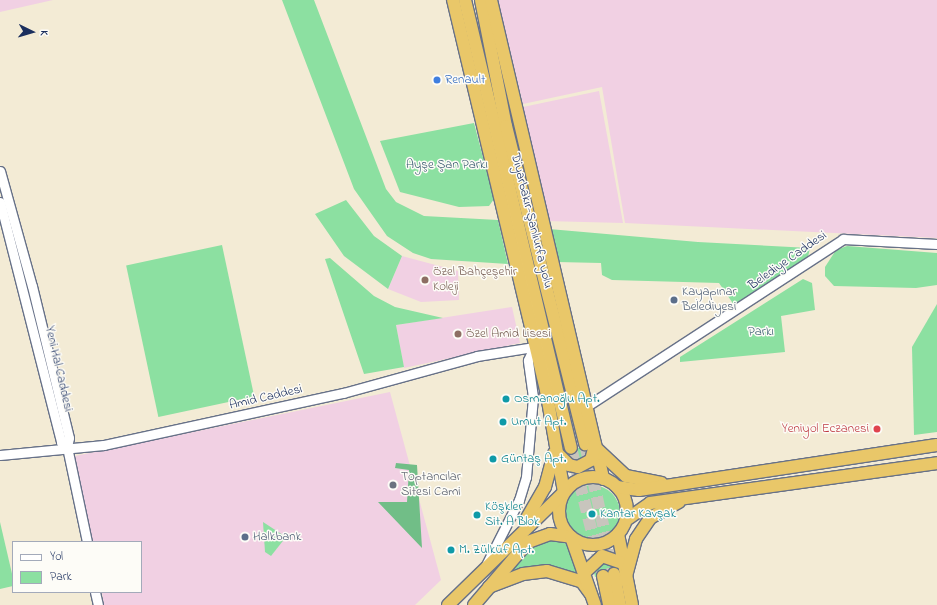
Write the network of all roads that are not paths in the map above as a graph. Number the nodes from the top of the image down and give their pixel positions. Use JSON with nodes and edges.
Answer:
{"nodes":[{"id":1,"x":453,"y":0,"type":"edge"},
{"id":2,"x":465,"y":0,"type":"edge"},
{"id":3,"x":480,"y":0,"type":"edge"},
{"id":4,"x":491,"y":0,"type":"edge"},
{"id":5,"x":506,"y":126,"type":"junction"},
{"id":6,"x":522,"y":139,"type":"junction"},
{"id":7,"x":486,"y":145,"type":"junction"},
{"id":8,"x":0,"y":171,"type":"edge"},
{"id":9,"x":506,"y":177,"type":"junction"},
{"id":10,"x":0,"y":202,"type":"edge"},
{"id":11,"x":937,"y":244,"type":"edge"},
{"id":12,"x":534,"y":347,"type":"junction"},
{"id":13,"x":586,"y":406,"type":"junction"},
{"id":14,"x":555,"y":434,"type":"junction"},
{"id":15,"x":64,"y":444,"type":"junction"},
{"id":16,"x":937,"y":445,"type":"edge"},
{"id":17,"x":593,"y":446,"type":"junction"},
{"id":18,"x":571,"y":448,"type":"tunnel mouth"},
{"id":19,"x":558,"y":454,"type":"junction"},
{"id":20,"x":0,"y":455,"type":"edge"},
{"id":21,"x":937,"y":463,"type":"edge"},
{"id":22,"x":603,"y":479,"type":"junction"},
{"id":23,"x":680,"y":484,"type":"junction"},
{"id":24,"x":617,"y":487,"type":"junction"},
{"id":25,"x":564,"y":492,"type":"junction"},
{"id":26,"x":686,"y":498,"type":"junction"},
{"id":27,"x":626,"y":520,"type":"junction"},
{"id":28,"x":618,"y":534,"type":"junction"},
{"id":29,"x":572,"y":537,"type":"junction"},
{"id":30,"x":87,"y":541,"type":"edge"},
{"id":31,"x":512,"y":542,"type":"junction"},
{"id":32,"x":622,"y":564,"type":"junction"},
{"id":33,"x":485,"y":566,"type":"junction"},
{"id":34,"x":585,"y":572,"type":"junction"},
{"id":35,"x":625,"y":580,"type":"junction"},
{"id":36,"x":488,"y":588,"type":"junction"},
{"id":37,"x":95,"y":593,"type":"edge"},
{"id":38,"x":595,"y":602,"type":"edge"},
{"id":39,"x":98,"y":605,"type":"edge"},
{"id":40,"x":448,"y":605,"type":"edge"},
{"id":41,"x":474,"y":605,"type":"edge"},
{"id":42,"x":609,"y":605,"type":"edge"},
{"id":43,"x":620,"y":605,"type":"edge"},
{"id":44,"x":632,"y":605,"type":"edge"}],
"edges":[{"from":1,"to":7,"type":"highway"},
{"from":2,"to":9,"type":"highway","name":"Diyarbakır-Şanlıurfa yolu"},
{"from":3,"to":5,"type":"highway","name":"Diyarbakır-Şanlıurfa yolu"},
{"from":4,"to":6,"type":"highway"},
{"from":5,"to":6,"type":"highway"},
{"from":5,"to":17,"type":"highway","name":"Diyarbakır-Şanlıurfa yolu"},
{"from":6,"to":13,"type":"highway"},
{"from":7,"to":9,"type":"highway"},
{"from":7,"to":12,"type":"highway"},
{"from":8,"to":15,"type":"street"},
{"from":9,"to":18,"type":"highway","name":"Diyarbakır-Şanlıurfa yolu"},
{"from":10,"to":15,"type":"street","name":"Yeni Hal Caddesi"},
{"from":11,"to":13,"type":"street","name":"Belediye Caddesi"},
{"from":12,"to":14,"type":"highway"},
{"from":12,"to":15,"type":"street","name":"Amid Caddesi"},
{"from":12,"to":33,"type":"street"},
{"from":13,"to":17,"type":"highway"},
{"from":14,"to":19,"type":"highway"},
{"from":14,"to":31,"type":"highway"},
{"from":15,"to":20,"type":"street","name":"Amid Caddesi"},
{"from":15,"to":30,"type":"street","name":"Yeni Hal Caddesi"},
{"from":16,"to":23,"type":"highway"},
{"from":17,"to":19,"type":"highway"},
{"from":17,"to":22,"type":"highway"},
{"from":17,"to":23,"type":"highway"},
{"from":19,"to":25,"type":"highway"},
{"from":21,"to":26,"type":"highway"},
{"from":22,"to":24,"type":"highway"},
{"from":22,"to":25,"type":"highway"},
{"from":23,"to":24,"type":"highway"},
{"from":24,"to":27,"type":"highway"},
{"from":25,"to":29,"type":"highway"},
{"from":25,"to":31,"type":"highway"},
{"from":26,"to":27,"type":"highway"},
{"from":26,"to":35,"type":"highway"},
{"from":27,"to":28,"type":"highway"},
{"from":28,"to":29,"type":"highway"},
{"from":28,"to":32,"type":"highway"},
{"from":29,"to":34,"type":"highway"},
{"from":29,"to":36,"type":"highway"},
{"from":31,"to":33,"type":"highway"},
{"from":32,"to":34,"type":"highway"},
{"from":32,"to":35,"type":"highway"},
{"from":33,"to":40,"type":"highway"},
{"from":34,"to":38,"type":"highway"},
{"from":35,"to":44,"type":"highway"},
{"from":36,"to":38,"type":"highway"},
{"from":36,"to":41,"type":"highway"},
{"from":37,"to":39,"type":"street"},
{"from":42,"to":43,"type":"highway"}]}
